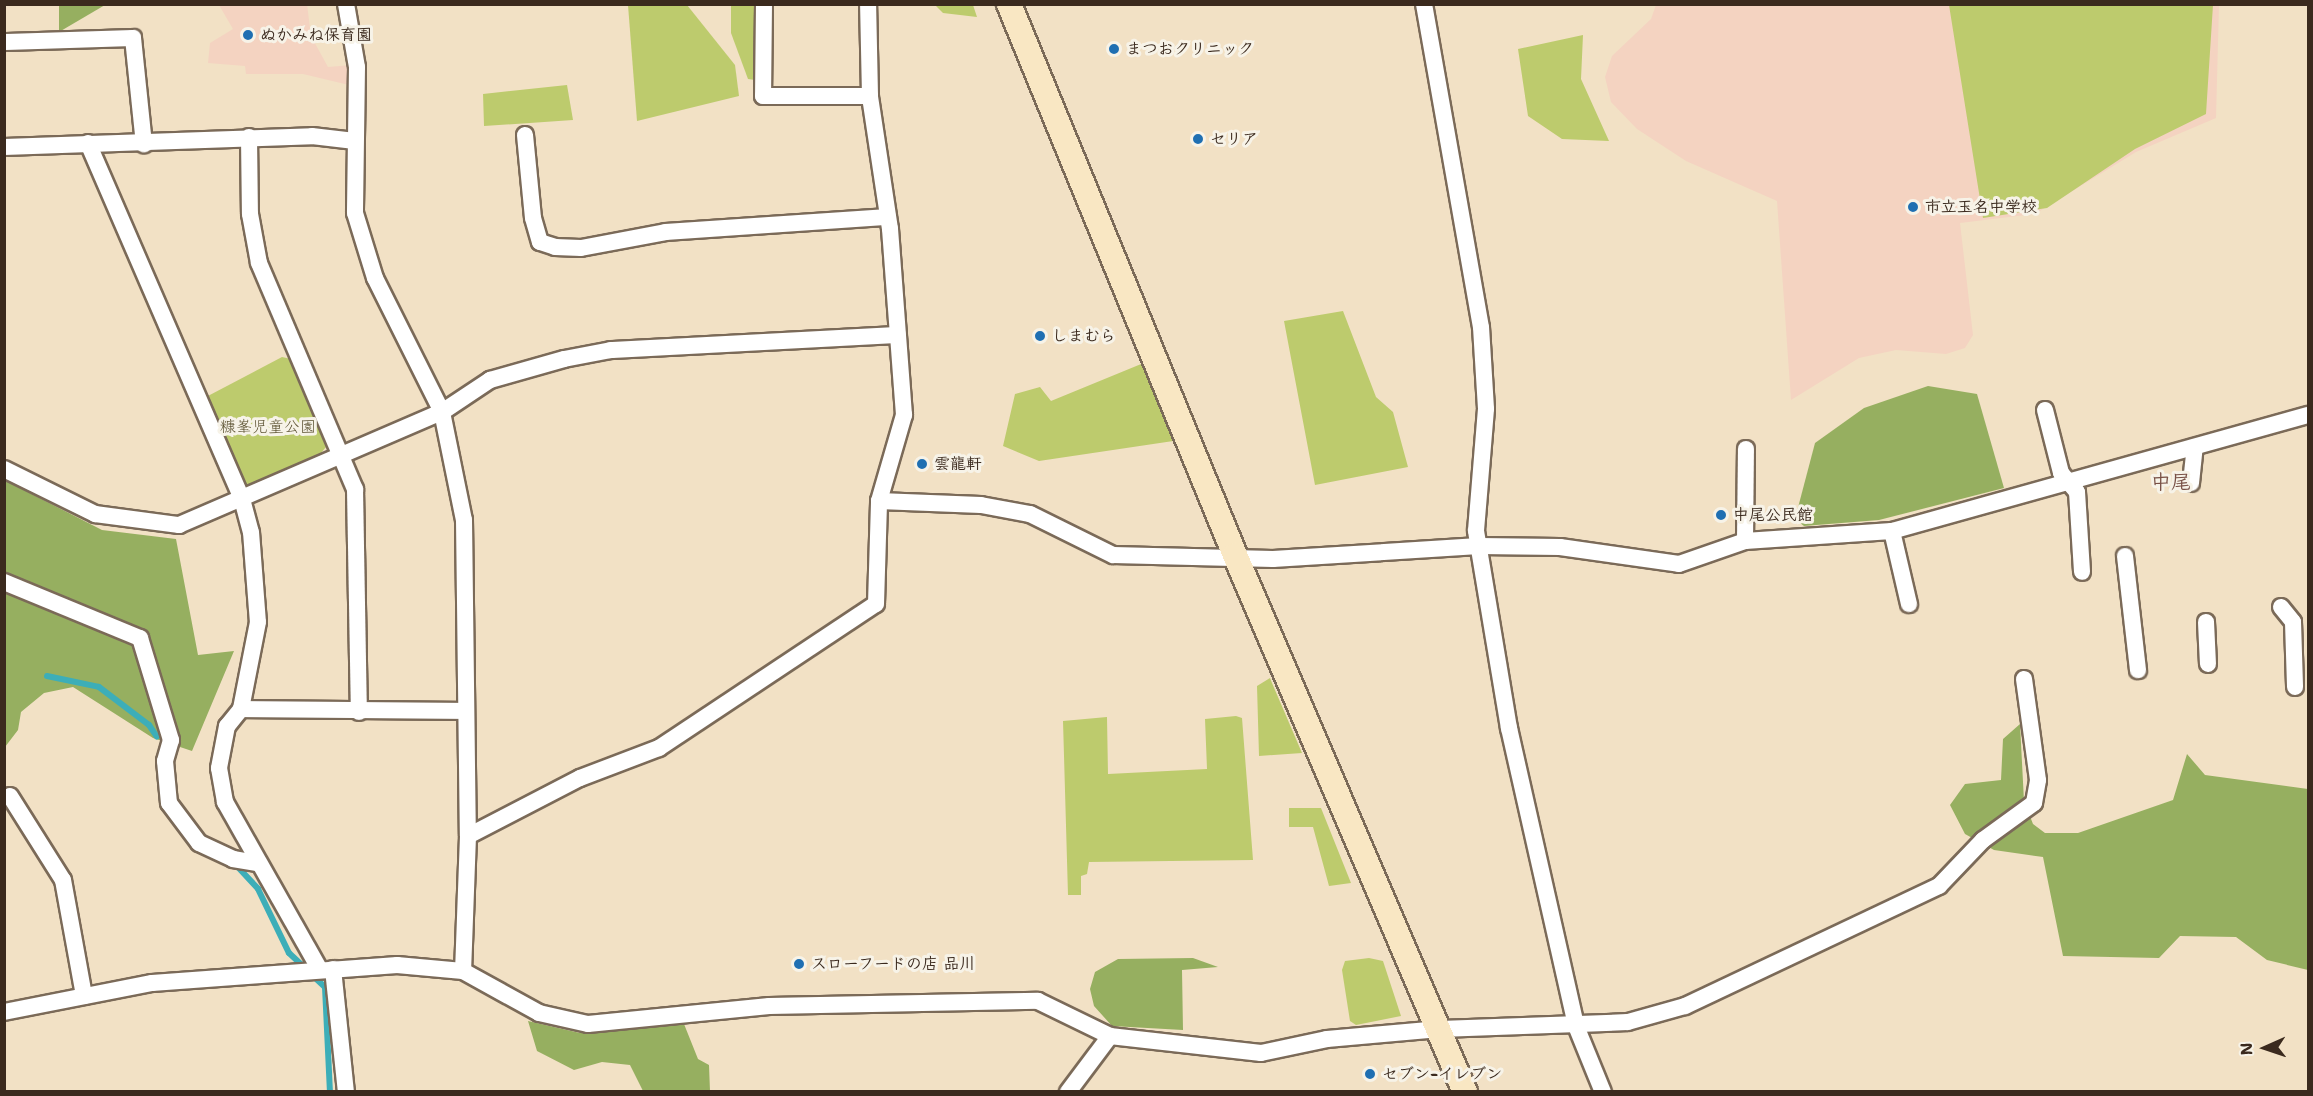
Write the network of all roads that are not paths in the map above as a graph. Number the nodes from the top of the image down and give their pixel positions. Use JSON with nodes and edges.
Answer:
{"nodes":[{"id":1,"x":346,"y":4,"type":"edge"},
{"id":2,"x":764,"y":4,"type":"edge"},
{"id":3,"x":868,"y":4,"type":"edge"},
{"id":4,"x":1010,"y":4,"type":"edge"},
{"id":5,"x":1424,"y":4,"type":"edge"},
{"id":6,"x":4,"y":42,"type":"edge"},
{"id":7,"x":870,"y":96,"type":"junction"},
{"id":8,"x":525,"y":135,"type":"dead end"},
{"id":9,"x":249,"y":137,"type":"junction"},
{"id":10,"x":355,"y":141,"type":"junction"},
{"id":11,"x":88,"y":143,"type":"junction"},
{"id":12,"x":144,"y":144,"type":"junction"},
{"id":13,"x":4,"y":147,"type":"edge"},
{"id":14,"x":888,"y":217,"type":"junction"},
{"id":15,"x":898,"y":335,"type":"junction"},
{"id":16,"x":2045,"y":410,"type":"dead end"},
{"id":17,"x":442,"y":412,"type":"junction"},
{"id":18,"x":2308,"y":415,"type":"edge"},
{"id":19,"x":2195,"y":447,"type":"junction"},
{"id":20,"x":1746,"y":449,"type":"dead end"},
{"id":21,"x":340,"y":455,"type":"junction"},
{"id":22,"x":4,"y":469,"type":"edge"},
{"id":23,"x":2070,"y":481,"type":"junction"},
{"id":24,"x":2191,"y":483,"type":"dead end"},
{"id":25,"x":242,"y":499,"type":"junction"},
{"id":26,"x":879,"y":501,"type":"junction"},
{"id":27,"x":1892,"y":531,"type":"junction"},
{"id":28,"x":1745,"y":541,"type":"junction"},
{"id":29,"x":1479,"y":546,"type":"junction"},
{"id":30,"x":1235,"y":555,"type":"junction"},
{"id":31,"x":2126,"y":556,"type":"dead end"},
{"id":32,"x":2082,"y":572,"type":"dead end"},
{"id":33,"x":4,"y":582,"type":"edge"},
{"id":34,"x":1909,"y":604,"type":"dead end"},
{"id":35,"x":2281,"y":607,"type":"dead end"},
{"id":36,"x":2206,"y":622,"type":"dead end"},
{"id":37,"x":2208,"y":664,"type":"dead end"},
{"id":38,"x":2138,"y":670,"type":"dead end"},
{"id":39,"x":2024,"y":679,"type":"dead end"},
{"id":40,"x":2295,"y":687,"type":"dead end"},
{"id":41,"x":241,"y":710,"type":"junction"},
{"id":42,"x":465,"y":711,"type":"junction"},
{"id":43,"x":359,"y":712,"type":"junction"},
{"id":44,"x":10,"y":796,"type":"dead end"},
{"id":45,"x":468,"y":836,"type":"junction"},
{"id":46,"x":256,"y":862,"type":"junction"},
{"id":47,"x":321,"y":968,"type":"junction"},
{"id":48,"x":463,"y":971,"type":"junction"},
{"id":49,"x":84,"y":996,"type":"junction"},
{"id":50,"x":4,"y":1012,"type":"edge"},
{"id":51,"x":1576,"y":1026,"type":"junction"},
{"id":52,"x":1440,"y":1029,"type":"junction"},
{"id":53,"x":1110,"y":1036,"type":"junction"},
{"id":54,"x":346,"y":1092,"type":"edge"},
{"id":55,"x":1068,"y":1092,"type":"edge"},
{"id":56,"x":1465,"y":1092,"type":"edge"},
{"id":57,"x":1603,"y":1092,"type":"edge"}],
"edges":[{"from":1,"to":10,"type":"street"},
{"from":2,"to":7,"type":"street"},
{"from":3,"to":7,"type":"street"},
{"from":4,"to":30,"type":"street"},
{"from":5,"to":29,"type":"street"},
{"from":6,"to":12,"type":"street"},
{"from":7,"to":14,"type":"street"},
{"from":8,"to":14,"type":"street"},
{"from":9,"to":10,"type":"street"},
{"from":9,"to":12,"type":"street"},
{"from":9,"to":21,"type":"street"},
{"from":10,"to":17,"type":"street"},
{"from":11,"to":12,"type":"street"},
{"from":11,"to":13,"type":"street"},
{"from":11,"to":25,"type":"street"},
{"from":14,"to":15,"type":"street"},
{"from":15,"to":17,"type":"street"},
{"from":15,"to":26,"type":"street"},
{"from":16,"to":23,"type":"street"},
{"from":17,"to":21,"type":"street"},
{"from":17,"to":42,"type":"street"},
{"from":18,"to":19,"type":"street"},
{"from":19,"to":23,"type":"street"},
{"from":19,"to":24,"type":"street"},
{"from":20,"to":28,"type":"street"},
{"from":21,"to":25,"type":"street"},
{"from":21,"to":43,"type":"street"},
{"from":22,"to":25,"type":"street"},
{"from":23,"to":27,"type":"street"},
{"from":23,"to":32,"type":"street"},
{"from":25,"to":41,"type":"street"},
{"from":26,"to":30,"type":"street"},
{"from":26,"to":45,"type":"street"},
{"from":27,"to":28,"type":"street"},
{"from":27,"to":34,"type":"street"},
{"from":28,"to":29,"type":"street"},
{"from":29,"to":30,"type":"street"},
{"from":29,"to":51,"type":"street"},
{"from":30,"to":52,"type":"street"},
{"from":31,"to":38,"type":"street"},
{"from":33,"to":46,"type":"street"},
{"from":35,"to":40,"type":"street"},
{"from":36,"to":37,"type":"street"},
{"from":39,"to":51,"type":"street"},
{"from":41,"to":43,"type":"street"},
{"from":41,"to":46,"type":"street"},
{"from":42,"to":43,"type":"street"},
{"from":42,"to":45,"type":"street"},
{"from":44,"to":49,"type":"street"},
{"from":45,"to":48,"type":"street"},
{"from":46,"to":47,"type":"street"},
{"from":47,"to":48,"type":"street"},
{"from":47,"to":49,"type":"street"},
{"from":47,"to":54,"type":"street"},
{"from":48,"to":53,"type":"street"},
{"from":49,"to":50,"type":"street"},
{"from":51,"to":52,"type":"street"},
{"from":51,"to":57,"type":"street"},
{"from":52,"to":53,"type":"street"},
{"from":52,"to":56,"type":"street"},
{"from":53,"to":55,"type":"street"}]}
